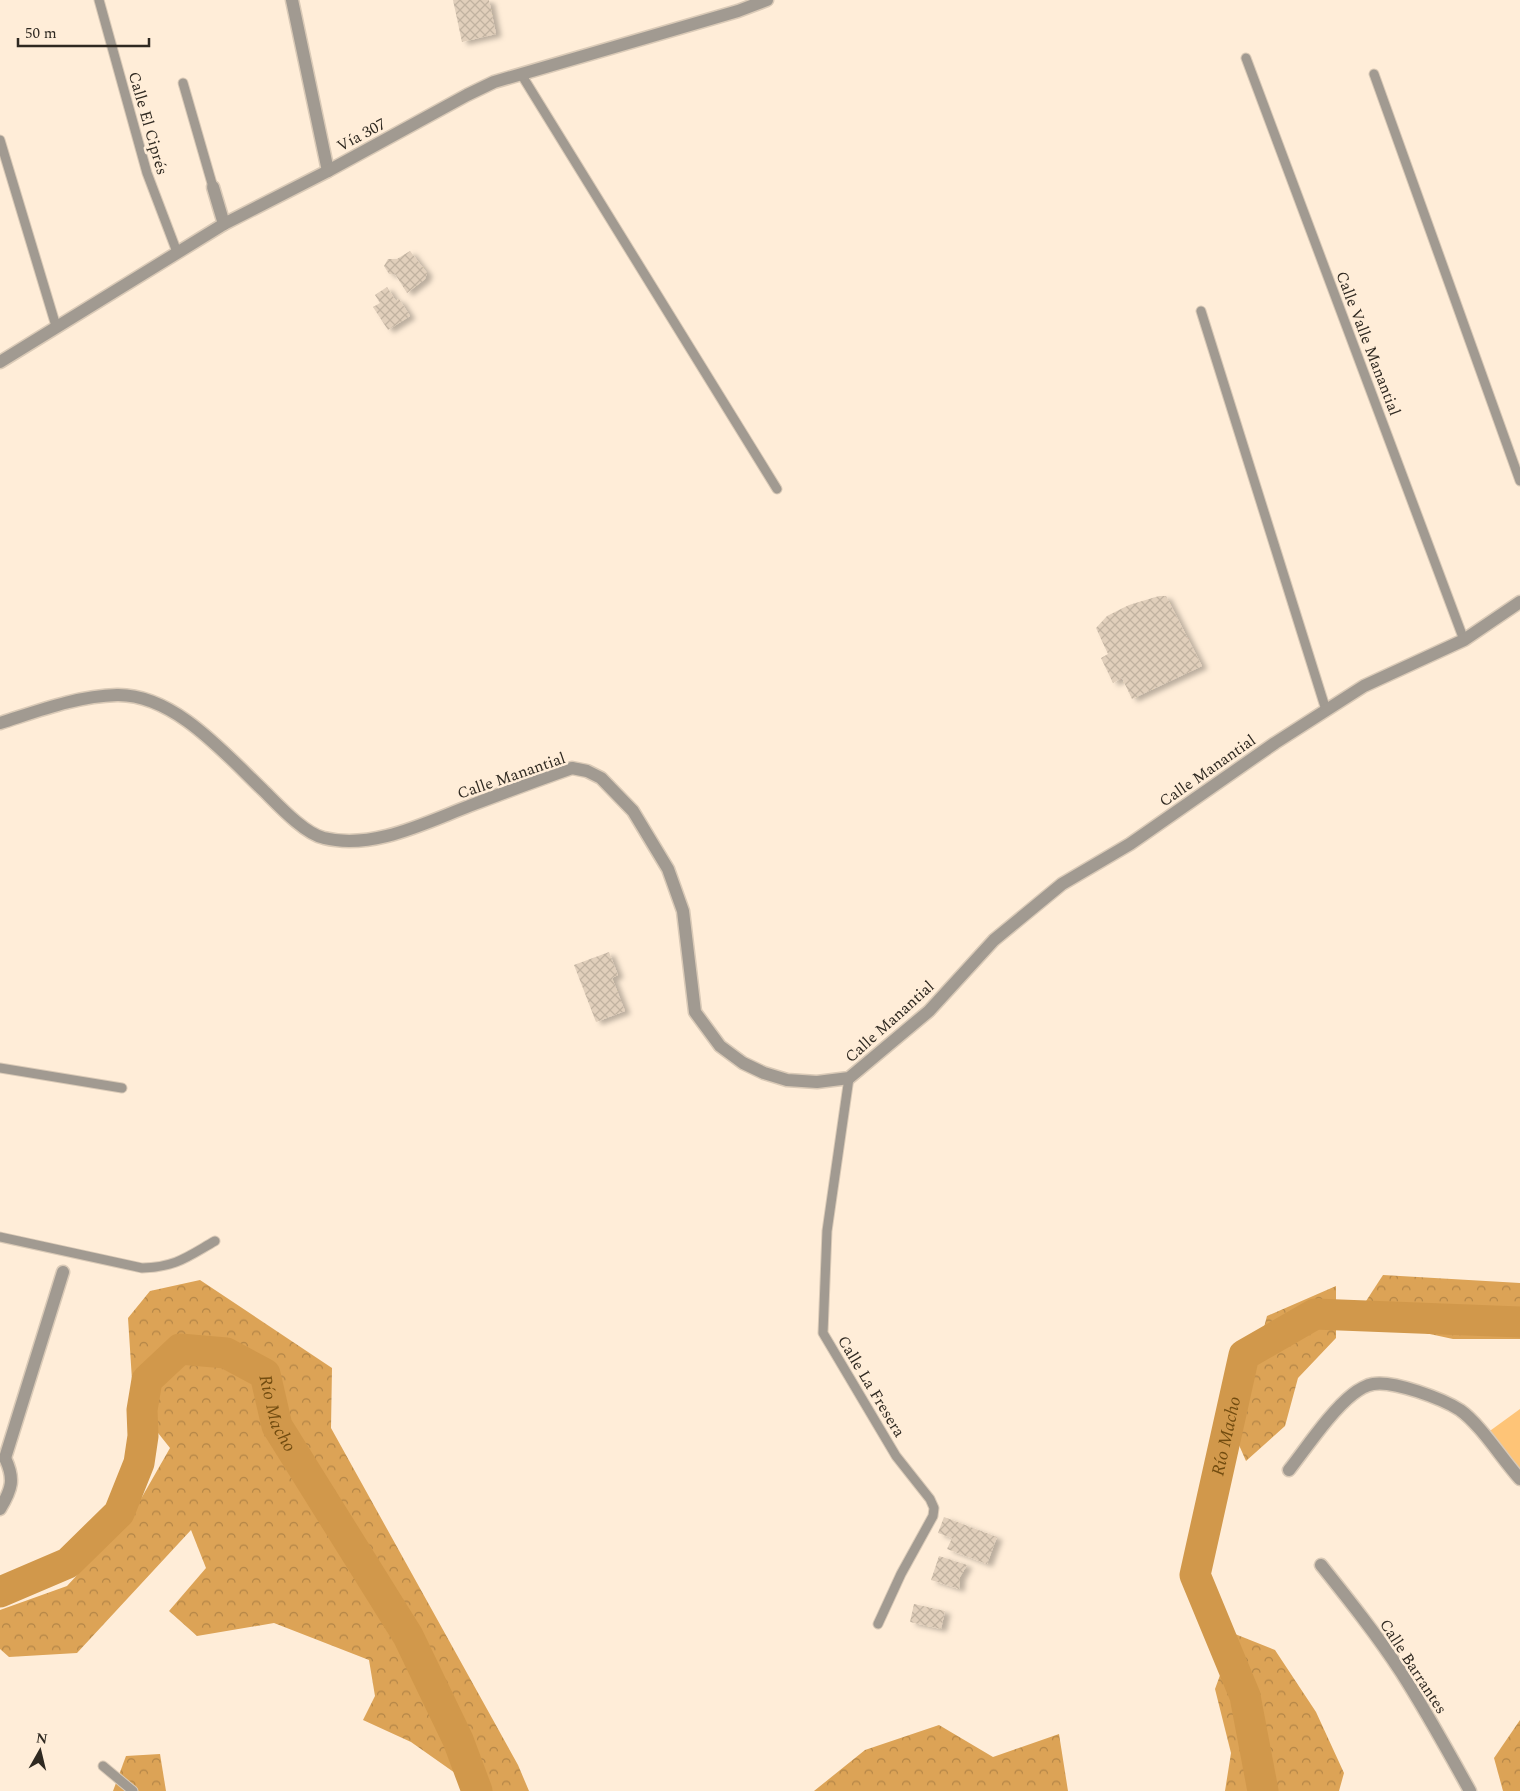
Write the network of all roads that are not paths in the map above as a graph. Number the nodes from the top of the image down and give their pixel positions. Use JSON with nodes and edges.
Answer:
{"nodes":[{"id":1,"x":99,"y":0,"type":"edge"},
{"id":2,"x":292,"y":0,"type":"edge"},
{"id":3,"x":767,"y":0,"type":"edge"},
{"id":4,"x":1246,"y":58,"type":"dead end"},
{"id":5,"x":521,"y":74,"type":"junction"},
{"id":6,"x":1374,"y":74,"type":"dead end"},
{"id":7,"x":183,"y":83,"type":"dead end"},
{"id":8,"x":0,"y":140,"type":"edge"},
{"id":9,"x":328,"y":171,"type":"junction"},
{"id":10,"x":214,"y":187,"type":"joint"},
{"id":11,"x":224,"y":224,"type":"junction"},
{"id":12,"x":177,"y":252,"type":"junction"},
{"id":13,"x":1201,"y":311,"type":"dead end"},
{"id":14,"x":56,"y":326,"type":"junction"},
{"id":15,"x":0,"y":362,"type":"edge"},
{"id":16,"x":1520,"y":481,"type":"edge"},
{"id":17,"x":777,"y":489,"type":"dead end"},
{"id":18,"x":1520,"y":602,"type":"edge"},
{"id":19,"x":1464,"y":640,"type":"junction"},
{"id":20,"x":1326,"y":710,"type":"junction"},
{"id":21,"x":0,"y":723,"type":"edge"},
{"id":22,"x":0,"y":1068,"type":"edge"},
{"id":23,"x":849,"y":1078,"type":"junction"},
{"id":24,"x":122,"y":1088,"type":"dead end"},
{"id":25,"x":0,"y":1237,"type":"edge"},
{"id":26,"x":215,"y":1240,"type":"dead end"},
{"id":27,"x":63,"y":1272,"type":"dead end"},
{"id":28,"x":2,"y":1457,"type":"edge"},
{"id":29,"x":1289,"y":1470,"type":"dead end"},
{"id":30,"x":1520,"y":1479,"type":"edge"},
{"id":31,"x":0,"y":1509,"type":"edge"},
{"id":32,"x":1321,"y":1566,"type":"dead end"},
{"id":33,"x":878,"y":1624,"type":"dead end"},
{"id":34,"x":104,"y":1766,"type":"dead end"},
{"id":35,"x":133,"y":1791,"type":"edge"},
{"id":36,"x":1470,"y":1791,"type":"edge"}],
"edges":[{"from":1,"to":12,"type":"lane","name":"Calle El Ciprés"},
{"from":2,"to":9,"type":"street"},
{"from":3,"to":5,"type":"street","name":"Vía 307"},
{"from":4,"to":19,"type":"lane","name":"Calle Valle Manantial"},
{"from":5,"to":9,"type":"street","name":"Vía 307"},
{"from":5,"to":17,"type":"lane"},
{"from":6,"to":16,"type":"lane"},
{"from":7,"to":10,"type":"lane"},
{"from":8,"to":14,"type":"lane"},
{"from":9,"to":11,"type":"street","name":"Vía 307"},
{"from":10,"to":11,"type":"street"},
{"from":11,"to":12,"type":"street","name":"Vía 307"},
{"from":12,"to":14,"type":"street","name":"Vía 307"},
{"from":13,"to":20,"type":"lane"},
{"from":14,"to":15,"type":"street","name":"Vía 307"},
{"from":18,"to":19,"type":"street","name":"Calle Manantial"},
{"from":19,"to":20,"type":"street","name":"Calle Manantial"},
{"from":20,"to":23,"type":"street","name":"Calle Manantial"},
{"from":21,"to":23,"type":"street","name":"Calle Manantial"},
{"from":22,"to":24,"type":"lane"},
{"from":23,"to":33,"type":"lane","name":"Calle La Fresera"},
{"from":25,"to":26,"type":"lane"},
{"from":27,"to":28,"type":"street"},
{"from":28,"to":31,"type":"street"},
{"from":29,"to":30,"type":"street"},
{"from":32,"to":36,"type":"street","name":"Calle Barrantes"},
{"from":34,"to":35,"type":"lane"}]}
